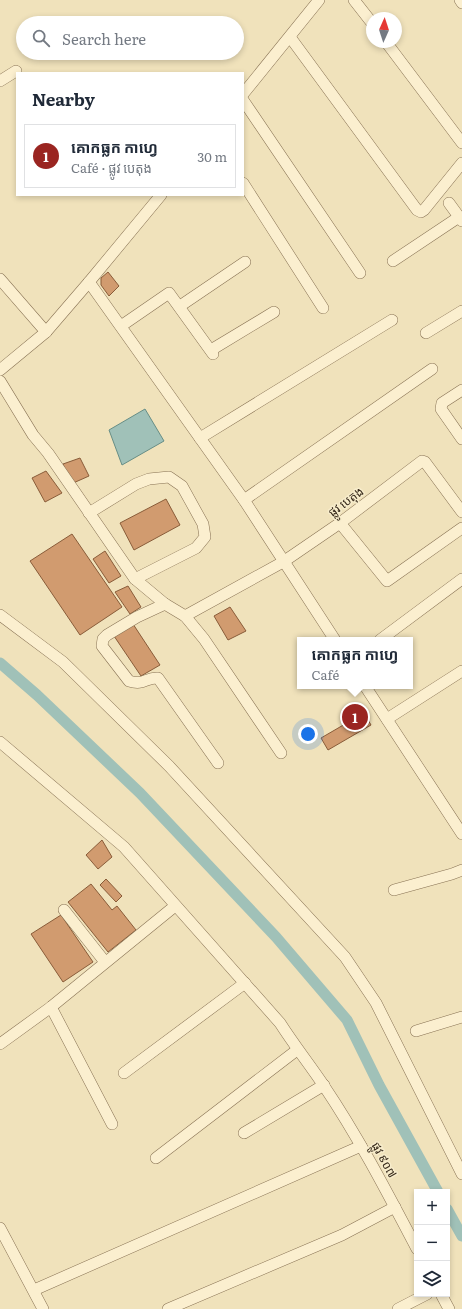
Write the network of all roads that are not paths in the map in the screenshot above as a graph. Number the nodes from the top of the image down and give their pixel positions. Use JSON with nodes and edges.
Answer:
{"nodes":[{"id":1,"x":319,"y":0,"type":"edge"},
{"id":2,"x":354,"y":0,"type":"edge"},
{"id":3,"x":460,"y":0,"type":"edge"},
{"id":4,"x":462,"y":2,"type":"edge"},
{"id":5,"x":366,"y":15,"type":"edge"},
{"id":6,"x":290,"y":37,"type":"junction"},
{"id":7,"x":391,"y":48,"type":"edge"},
{"id":8,"x":16,"y":71,"type":"dead end"},
{"id":9,"x":0,"y":81,"type":"edge"},
{"id":10,"x":244,"y":93,"type":"edge"},
{"id":11,"x":244,"y":101,"type":"edge"},
{"id":12,"x":462,"y":143,"type":"edge"},
{"id":13,"x":462,"y":163,"type":"edge"},
{"id":14,"x":244,"y":186,"type":"edge"},
{"id":15,"x":160,"y":196,"type":"edge"},
{"id":16,"x":449,"y":203,"type":"dead end"},
{"id":17,"x":460,"y":219,"type":"edge"},
{"id":18,"x":393,"y":261,"type":"dead end"},
{"id":19,"x":245,"y":262,"type":"dead end"},
{"id":20,"x":360,"y":273,"type":"dead end"},
{"id":21,"x":0,"y":279,"type":"edge"},
{"id":22,"x":89,"y":282,"type":"junction"},
{"id":23,"x":180,"y":306,"type":"junction"},
{"id":24,"x":323,"y":308,"type":"dead end"},
{"id":25,"x":462,"y":311,"type":"edge"},
{"id":26,"x":274,"y":312,"type":"dead end"},
{"id":27,"x":392,"y":320,"type":"dead end"},
{"id":28,"x":121,"y":326,"type":"junction"},
{"id":29,"x":46,"y":332,"type":"junction"},
{"id":30,"x":426,"y":333,"type":"dead end"},
{"id":31,"x":432,"y":369,"type":"dead end"},
{"id":32,"x":0,"y":370,"type":"edge"},
{"id":33,"x":0,"y":380,"type":"edge"},
{"id":34,"x":462,"y":390,"type":"edge"},
{"id":35,"x":200,"y":438,"type":"junction"},
{"id":36,"x":462,"y":439,"type":"edge"},
{"id":37,"x":244,"y":500,"type":"junction"},
{"id":38,"x":462,"y":512,"type":"edge"},
{"id":39,"x":89,"y":513,"type":"junction"},
{"id":40,"x":340,"y":523,"type":"junction"},
{"id":41,"x":462,"y":528,"type":"edge"},
{"id":42,"x":283,"y":562,"type":"junction"},
{"id":43,"x":135,"y":579,"type":"junction"},
{"id":44,"x":462,"y":579,"type":"edge"},
{"id":45,"x":165,"y":604,"type":"junction"},
{"id":46,"x":0,"y":615,"type":"edge"},
{"id":47,"x":185,"y":616,"type":"junction"},
{"id":48,"x":333,"y":637,"type":"edge"},
{"id":49,"x":384,"y":637,"type":"edge"},
{"id":50,"x":462,"y":671,"type":"edge"},
{"id":51,"x":367,"y":689,"type":"edge"},
{"id":52,"x":387,"y":719,"type":"junction"},
{"id":53,"x":0,"y":742,"type":"edge"},
{"id":54,"x":282,"y":753,"type":"dead end"},
{"id":55,"x":218,"y":763,"type":"dead end"},
{"id":56,"x":461,"y":831,"type":"edge"},
{"id":57,"x":462,"y":870,"type":"edge"},
{"id":58,"x":394,"y":890,"type":"dead end"},
{"id":59,"x":175,"y":906,"type":"junction"},
{"id":60,"x":64,"y":910,"type":"dead end"},
{"id":61,"x":105,"y":962,"type":"junction"},
{"id":62,"x":244,"y":983,"type":"junction"},
{"id":63,"x":51,"y":1007,"type":"junction"},
{"id":64,"x":462,"y":1017,"type":"edge"},
{"id":65,"x":416,"y":1031,"type":"dead end"},
{"id":66,"x":0,"y":1044,"type":"edge"},
{"id":67,"x":297,"y":1050,"type":"junction"},
{"id":68,"x":124,"y":1074,"type":"dead end"},
{"id":69,"x":324,"y":1085,"type":"junction"},
{"id":70,"x":112,"y":1124,"type":"dead end"},
{"id":71,"x":244,"y":1133,"type":"dead end"},
{"id":72,"x":361,"y":1146,"type":"junction"},
{"id":73,"x":156,"y":1158,"type":"dead end"},
{"id":74,"x":462,"y":1174,"type":"edge"},
{"id":75,"x":395,"y":1207,"type":"junction"},
{"id":76,"x":0,"y":1228,"type":"edge"},
{"id":77,"x":414,"y":1244,"type":"edge"},
{"id":78,"x":34,"y":1290,"type":"junction"},
{"id":79,"x":421,"y":1297,"type":"edge"},
{"id":80,"x":443,"y":1297,"type":"edge"},
{"id":81,"x":43,"y":1309,"type":"edge"},
{"id":82,"x":168,"y":1309,"type":"edge"},
{"id":83,"x":398,"y":1309,"type":"edge"},
{"id":84,"x":449,"y":1309,"type":"edge"}],
"edges":[{"from":1,"to":6,"type":"street"},
{"from":2,"to":5,"type":"street"},
{"from":3,"to":4,"type":"street"},
{"from":6,"to":10,"type":"street"},
{"from":6,"to":13,"type":"street"},
{"from":7,"to":12,"type":"street"},
{"from":8,"to":9,"type":"street"},
{"from":11,"to":20,"type":"street"},
{"from":14,"to":24,"type":"street"},
{"from":15,"to":22,"type":"street"},
{"from":16,"to":17,"type":"street"},
{"from":17,"to":18,"type":"street"},
{"from":19,"to":23,"type":"street"},
{"from":21,"to":29,"type":"street"},
{"from":22,"to":28,"type":"street"},
{"from":22,"to":29,"type":"street"},
{"from":23,"to":26,"type":"street"},
{"from":23,"to":28,"type":"street"},
{"from":25,"to":30,"type":"street"},
{"from":27,"to":35,"type":"street"},
{"from":28,"to":35,"type":"street"},
{"from":29,"to":32,"type":"street"},
{"from":31,"to":37,"type":"street"},
{"from":33,"to":39,"type":"street"},
{"from":34,"to":36,"type":"street"},
{"from":35,"to":37,"type":"street"},
{"from":37,"to":42,"type":"street"},
{"from":38,"to":40,"type":"street","name":"ផ្លូវ បេតុង"},
{"from":39,"to":43,"type":"street"},
{"from":39,"to":43,"type":"street"},
{"from":40,"to":41,"type":"street"},
{"from":40,"to":42,"type":"street","name":"ផ្លូវ បេតុង"},
{"from":42,"to":47,"type":"street","name":"ផ្លូវ បេតុង"},
{"from":42,"to":48,"type":"street"},
{"from":43,"to":45,"type":"street"},
{"from":44,"to":49,"type":"street"},
{"from":45,"to":47,"type":"street"},
{"from":45,"to":55,"type":"street"},
{"from":46,"to":74,"type":"street"},
{"from":47,"to":54,"type":"street"},
{"from":50,"to":52,"type":"street"},
{"from":51,"to":52,"type":"street"},
{"from":52,"to":56,"type":"street"},
{"from":53,"to":59,"type":"street","name":"ផ្លូវ ៩០៧"},
{"from":57,"to":58,"type":"street"},
{"from":59,"to":61,"type":"street"},
{"from":59,"to":62,"type":"street","name":"ផ្លូវ ៩០៧"},
{"from":60,"to":61,"type":"street"},
{"from":61,"to":63,"type":"street"},
{"from":62,"to":67,"type":"street","name":"ផ្លូវ ៩០៧"},
{"from":62,"to":68,"type":"street"},
{"from":63,"to":66,"type":"street"},
{"from":63,"to":70,"type":"street"},
{"from":64,"to":65,"type":"street"},
{"from":67,"to":69,"type":"street","name":"ផ្លូវ ៩០៧"},
{"from":67,"to":73,"type":"street"},
{"from":69,"to":71,"type":"street"},
{"from":69,"to":72,"type":"street","name":"ផ្លូវ ៩០៧"},
{"from":72,"to":75,"type":"street","name":"ផ្លូវ ៩០៧"},
{"from":72,"to":78,"type":"street"},
{"from":75,"to":77,"type":"street","name":"ផ្លូវ ៩០៧"},
{"from":75,"to":82,"type":"street"},
{"from":76,"to":78,"type":"street"},
{"from":78,"to":81,"type":"street"},
{"from":79,"to":83,"type":"street"},
{"from":80,"to":84,"type":"street"}]}
